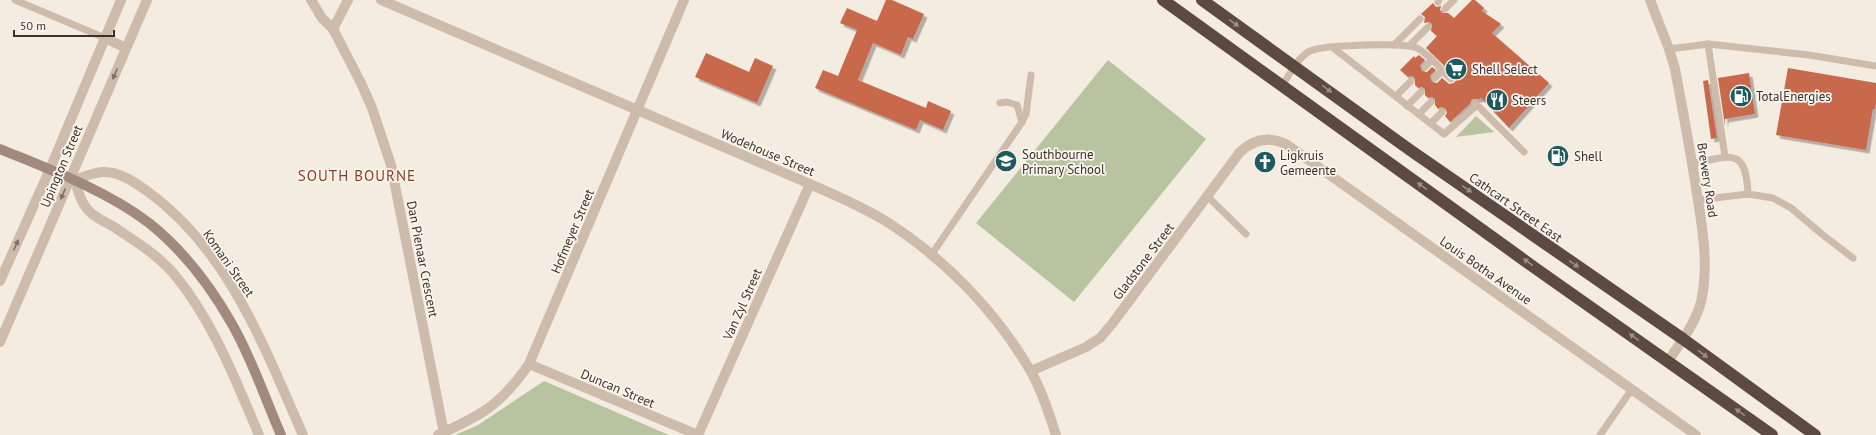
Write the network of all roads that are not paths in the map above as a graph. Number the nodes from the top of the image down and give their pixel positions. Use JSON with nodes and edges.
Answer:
{"nodes":[{"id":1,"x":15,"y":0,"type":"edge"},
{"id":2,"x":121,"y":0,"type":"edge"},
{"id":3,"x":147,"y":0,"type":"edge"},
{"id":4,"x":311,"y":0,"type":"edge"},
{"id":5,"x":348,"y":0,"type":"edge"},
{"id":6,"x":381,"y":0,"type":"edge"},
{"id":7,"x":684,"y":0,"type":"edge"},
{"id":8,"x":1163,"y":0,"type":"edge"},
{"id":9,"x":1202,"y":0,"type":"edge"},
{"id":10,"x":1454,"y":0,"type":"edge"},
{"id":11,"x":1650,"y":0,"type":"edge"},
{"id":12,"x":1445,"y":9,"type":"dead end"},
{"id":13,"x":1420,"y":19,"type":"dead end"},
{"id":14,"x":1428,"y":27,"type":"dead end"},
{"id":15,"x":333,"y":29,"type":"junction"},
{"id":16,"x":105,"y":38,"type":"junction"},
{"id":17,"x":1708,"y":44,"type":"junction"},
{"id":18,"x":1394,"y":45,"type":"junction"},
{"id":19,"x":1409,"y":46,"type":"junction"},
{"id":20,"x":1332,"y":47,"type":"junction"},
{"id":21,"x":126,"y":48,"type":"junction"},
{"id":22,"x":1669,"y":49,"type":"junction"},
{"id":23,"x":1432,"y":60,"type":"junction"},
{"id":24,"x":1296,"y":66,"type":"junction"},
{"id":25,"x":1876,"y":66,"type":"edge"},
{"id":26,"x":1424,"y":67,"type":"dead end"},
{"id":27,"x":1442,"y":71,"type":"junction"},
{"id":28,"x":1031,"y":75,"type":"dead end"},
{"id":29,"x":1435,"y":78,"type":"dead end"},
{"id":30,"x":1451,"y":79,"type":"dead end"},
{"id":31,"x":1411,"y":81,"type":"dead end"},
{"id":32,"x":1283,"y":84,"type":"junction"},
{"id":33,"x":1422,"y":92,"type":"dead end"},
{"id":34,"x":1396,"y":96,"type":"junction"},
{"id":35,"x":1431,"y":102,"type":"dead end"},
{"id":36,"x":1000,"y":103,"type":"dead end"},
{"id":37,"x":1408,"y":106,"type":"junction"},
{"id":38,"x":637,"y":111,"type":"junction"},
{"id":39,"x":1442,"y":112,"type":"dead end"},
{"id":40,"x":1419,"y":114,"type":"junction"},
{"id":41,"x":1022,"y":122,"type":"junction"},
{"id":42,"x":1431,"y":123,"type":"junction"},
{"id":43,"x":1256,"y":141,"type":"joint"},
{"id":44,"x":0,"y":149,"type":"edge"},
{"id":45,"x":1524,"y":152,"type":"dead end"},
{"id":46,"x":1725,"y":157,"type":"junction"},
{"id":47,"x":1692,"y":164,"type":"junction"},
{"id":48,"x":50,"y":169,"type":"junction"},
{"id":49,"x":72,"y":179,"type":"junction"},
{"id":50,"x":810,"y":184,"type":"junction"},
{"id":51,"x":1748,"y":194,"type":"junction"},
{"id":52,"x":1207,"y":196,"type":"junction"},
{"id":53,"x":1698,"y":200,"type":"junction"},
{"id":54,"x":1246,"y":234,"type":"dead end"},
{"id":55,"x":932,"y":254,"type":"junction"},
{"id":56,"x":1853,"y":258,"type":"dead end"},
{"id":57,"x":0,"y":281,"type":"edge"},
{"id":58,"x":3,"y":324,"type":"edge"},
{"id":59,"x":1683,"y":339,"type":"junction"},
{"id":60,"x":0,"y":342,"type":"edge"},
{"id":61,"x":1668,"y":361,"type":"junction"},
{"id":62,"x":529,"y":364,"type":"junction"},
{"id":63,"x":1031,"y":371,"type":"junction"},
{"id":64,"x":1632,"y":389,"type":"junction"},
{"id":65,"x":441,"y":434,"type":"edge"},
{"id":66,"x":259,"y":435,"type":"edge"},
{"id":67,"x":281,"y":435,"type":"edge"},
{"id":68,"x":304,"y":435,"type":"edge"},
{"id":69,"x":698,"y":435,"type":"edge"},
{"id":70,"x":1056,"y":435,"type":"edge"},
{"id":71,"x":1600,"y":435,"type":"edge"},
{"id":72,"x":1696,"y":435,"type":"edge"},
{"id":73,"x":1772,"y":435,"type":"edge"},
{"id":74,"x":1815,"y":435,"type":"edge"}],
"edges":[{"from":1,"to":16,"type":"lane"},
{"from":2,"to":16,"type":"street","name":"Upington Street"},
{"from":3,"to":21,"type":"street","name":"Upington Street"},
{"from":4,"to":15,"type":"street","name":"Dan Pienaar Crescent"},
{"from":5,"to":15,"type":"street"},
{"from":6,"to":38,"type":"street","name":"Wodehouse Street"},
{"from":7,"to":38,"type":"street","name":"Hofmeyer Street"},
{"from":8,"to":32,"type":"highway"},
{"from":9,"to":24,"type":"highway","name":"Cathcart Street East","one_way":true},
{"from":10,"to":12,"type":"lane"},
{"from":11,"to":22,"type":"street","name":"Brewery Road"},
{"from":13,"to":18,"type":"lane"},
{"from":14,"to":19,"type":"lane"},
{"from":15,"to":65,"type":"street","name":"Dan Pienaar Crescent"},
{"from":16,"to":21,"type":"street"},
{"from":16,"to":48,"type":"street","name":"Upington Street"},
{"from":17,"to":22,"type":"lane"},
{"from":17,"to":25,"type":"lane"},
{"from":17,"to":46,"type":"lane"},
{"from":18,"to":19,"type":"lane"},
{"from":18,"to":20,"type":"lane"},
{"from":19,"to":23,"type":"lane"},
{"from":20,"to":24,"type":"lane"},
{"from":20,"to":34,"type":"lane"},
{"from":21,"to":49,"type":"street","name":"Upington Street","one_way":true},
{"from":22,"to":47,"type":"street","name":"Brewery Road"},
{"from":23,"to":26,"type":"lane"},
{"from":23,"to":27,"type":"lane"},
{"from":24,"to":32,"type":"lane"},
{"from":24,"to":59,"type":"highway","name":"Cathcart Street East","one_way":true},
{"from":27,"to":29,"type":"lane"},
{"from":27,"to":30,"type":"lane"},
{"from":28,"to":41,"type":"lane"},
{"from":31,"to":34,"type":"lane"},
{"from":61,"to":32,"type":"highway","one_way":true},
{"from":33,"to":37,"type":"lane"},
{"from":34,"to":37,"type":"lane"},
{"from":35,"to":40,"type":"lane"},
{"from":36,"to":41,"type":"lane"},
{"from":37,"to":40,"type":"lane"},
{"from":38,"to":50,"type":"street","name":"Wodehouse Street"},
{"from":38,"to":62,"type":"street","name":"Hofmeyer Street"},
{"from":39,"to":42,"type":"lane"},
{"from":40,"to":42,"type":"lane"},
{"from":41,"to":55,"type":"lane"},
{"from":42,"to":45,"type":"lane"},
{"from":43,"to":52,"type":"street","name":"Gladstone Street"},
{"from":43,"to":64,"type":"street","name":"Louis Botha Avenue"},
{"from":44,"to":48,"type":"street"},
{"from":46,"to":47,"type":"lane"},
{"from":46,"to":51,"type":"lane"},
{"from":47,"to":53,"type":"street","name":"Brewery Road"},
{"from":48,"to":49,"type":"street"},
{"from":57,"to":48,"type":"street","name":"Upington Street","one_way":true},
{"from":49,"to":58,"type":"street","name":"Upington Street","one_way":true},
{"from":49,"to":66,"type":"street"},
{"from":49,"to":67,"type":"street"},
{"from":49,"to":68,"type":"street","name":"Komani Street"},
{"from":50,"to":55,"type":"street","name":"Wodehouse Street"},
{"from":50,"to":69,"type":"street","name":"Van Zyl Street"},
{"from":51,"to":53,"type":"lane"},
{"from":51,"to":56,"type":"lane"},
{"from":52,"to":54,"type":"lane"},
{"from":52,"to":63,"type":"street","name":"Gladstone Street"},
{"from":53,"to":59,"type":"street","name":"Brewery Road"},
{"from":55,"to":63,"type":"street","name":"Wodehouse Street"},
{"from":58,"to":60,"type":"street","name":"Upington Street"},
{"from":59,"to":61,"type":"street","name":"Brewery Road"},
{"from":59,"to":74,"type":"highway","name":"Cathcart Street East","one_way":true},
{"from":73,"to":61,"type":"highway","one_way":true},
{"from":62,"to":65,"type":"street","name":"Hofmeyer Street"},
{"from":62,"to":69,"type":"street","name":"Duncan Street"},
{"from":63,"to":70,"type":"street","name":"Wodehouse Street"},
{"from":64,"to":71,"type":"lane"},
{"from":64,"to":72,"type":"street","name":"Louis Botha Avenue"}]}
